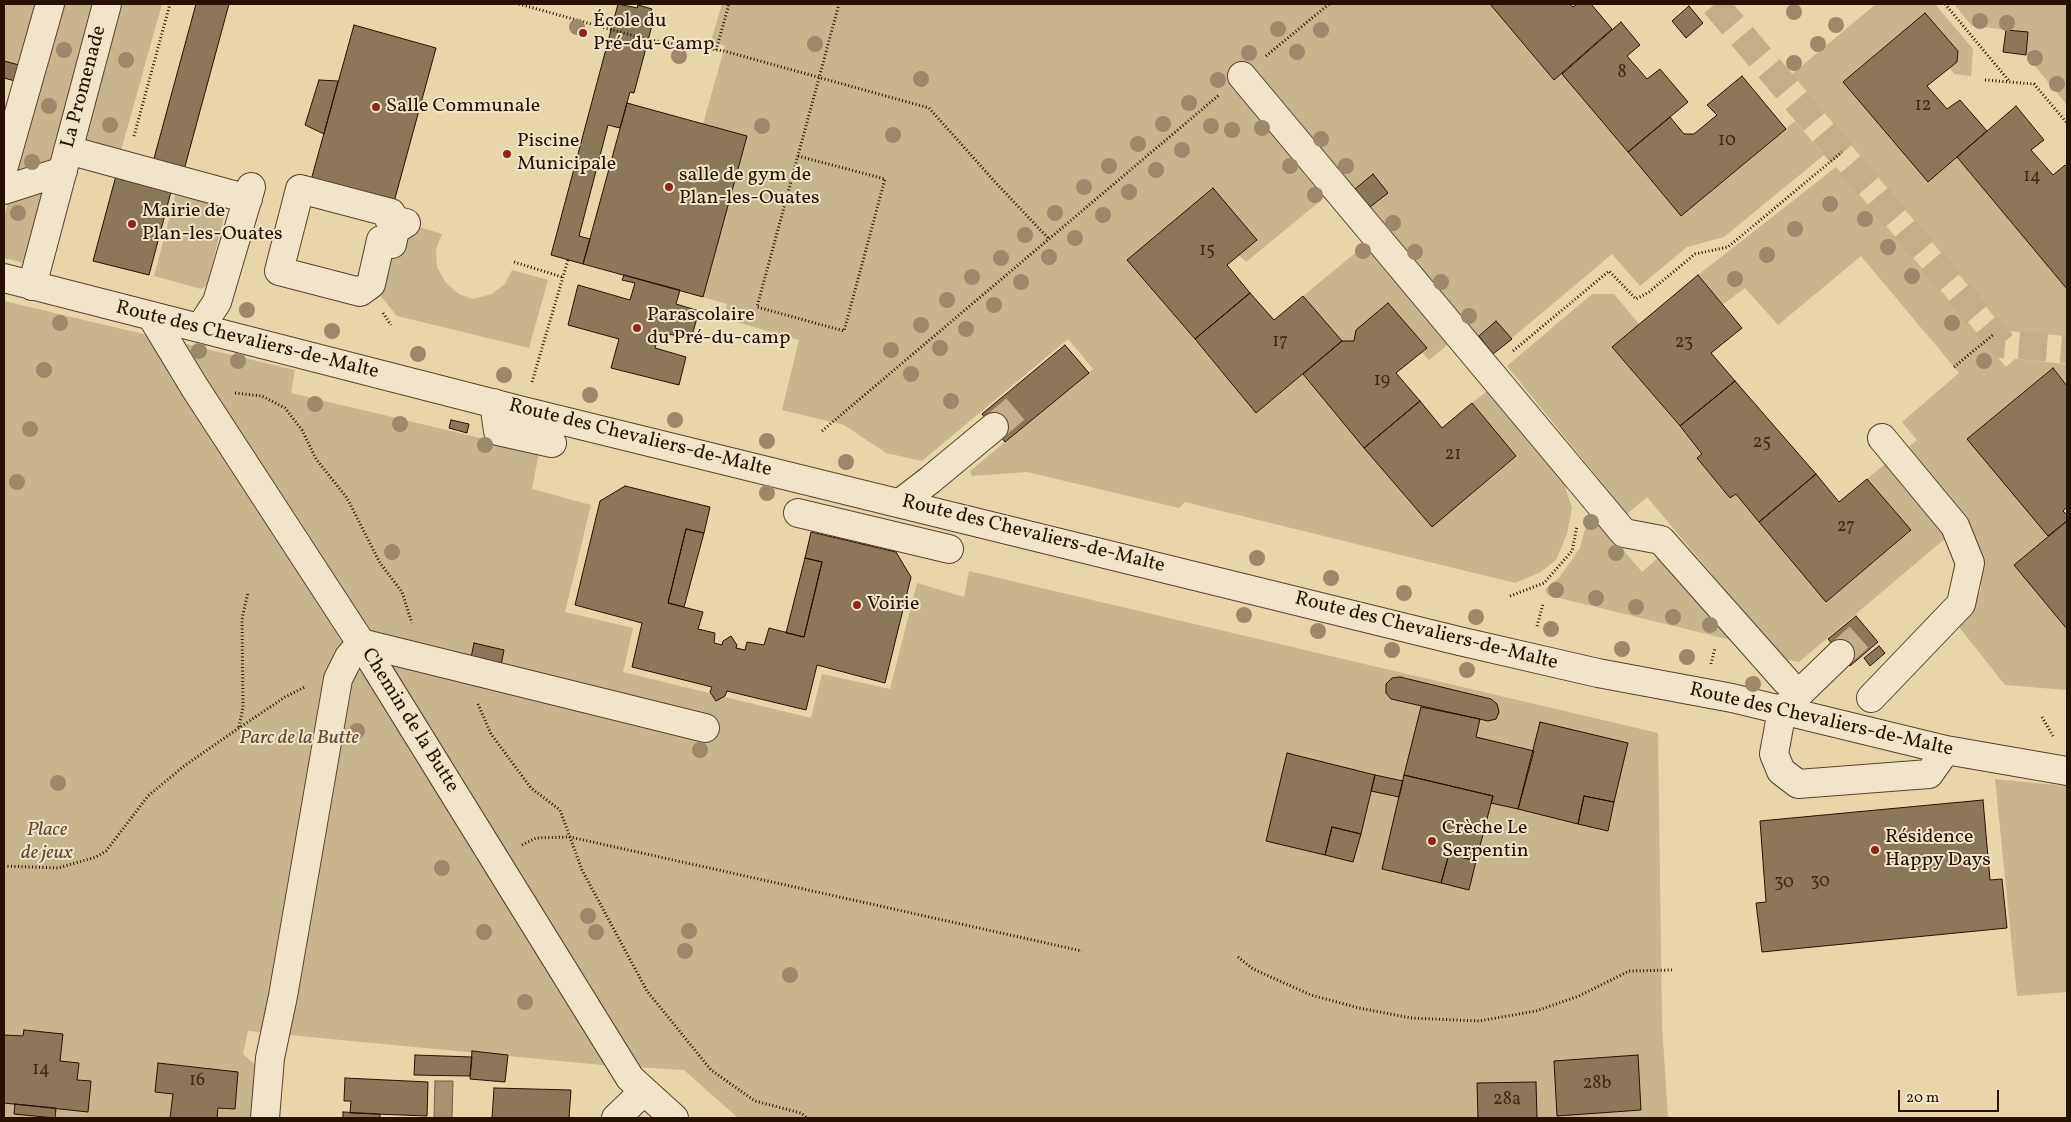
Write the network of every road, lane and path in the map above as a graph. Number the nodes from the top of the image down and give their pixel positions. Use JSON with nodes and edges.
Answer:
{"nodes":[{"id":1,"x":50,"y":4,"type":"edge"},
{"id":2,"x":107,"y":4,"type":"edge"},
{"id":3,"x":170,"y":4,"type":"edge"},
{"id":4,"x":519,"y":4,"type":"edge"},
{"id":5,"x":729,"y":4,"type":"edge"},
{"id":6,"x":839,"y":4,"type":"edge"},
{"id":7,"x":1329,"y":4,"type":"edge"},
{"id":8,"x":1945,"y":4,"type":"edge"},
{"id":9,"x":716,"y":50,"type":"junction"},
{"id":10,"x":1242,"y":76,"type":"junction"},
{"id":11,"x":819,"y":78,"type":"junction"},
{"id":12,"x":1985,"y":80,"type":"dead end"},
{"id":13,"x":2010,"y":82,"type":"junction"},
{"id":14,"x":2067,"y":123,"type":"edge"},
{"id":15,"x":1842,"y":152,"type":"dead end"},
{"id":16,"x":798,"y":156,"type":"junction"},
{"id":17,"x":65,"y":161,"type":"junction"},
{"id":18,"x":125,"y":165,"type":"junction"},
{"id":19,"x":4,"y":166,"type":"edge"},
{"id":20,"x":300,"y":189,"type":"joint"},
{"id":21,"x":4,"y":190,"type":"edge"},
{"id":22,"x":1049,"y":239,"type":"junction"},
{"id":23,"x":568,"y":260,"type":"dead end"},
{"id":24,"x":514,"y":262,"type":"dead end"},
{"id":25,"x":562,"y":277,"type":"junction"},
{"id":26,"x":4,"y":278,"type":"edge"},
{"id":27,"x":32,"y":286,"type":"junction"},
{"id":28,"x":152,"y":317,"type":"junction"},
{"id":29,"x":200,"y":328,"type":"junction"},
{"id":30,"x":1994,"y":334,"type":"dead end"},
{"id":31,"x":1954,"y":366,"type":"dead end"},
{"id":32,"x":1489,"y":371,"type":"junction"},
{"id":33,"x":195,"y":388,"type":"junction"},
{"id":34,"x":494,"y":403,"type":"junction"},
{"id":35,"x":523,"y":411,"type":"junction"},
{"id":36,"x":994,"y":427,"type":"tunnel mouth"},
{"id":37,"x":822,"y":431,"type":"dead end"},
{"id":38,"x":1882,"y":438,"type":"dead end"},
{"id":39,"x":552,"y":443,"type":"dead end"},
{"id":40,"x":806,"y":480,"type":"junction"},
{"id":41,"x":900,"y":503,"type":"junction"},
{"id":42,"x":1578,"y":523,"type":"dead end"},
{"id":43,"x":949,"y":549,"type":"dead end"},
{"id":44,"x":248,"y":592,"type":"dead end"},
{"id":45,"x":1510,"y":596,"type":"dead end"},
{"id":46,"x":1543,"y":604,"type":"dead end"},
{"id":47,"x":1536,"y":630,"type":"dead end"},
{"id":48,"x":361,"y":643,"type":"junction"},
{"id":49,"x":1840,"y":654,"type":"tunnel mouth"},
{"id":50,"x":439,"y":662,"type":"junction"},
{"id":51,"x":338,"y":680,"type":"junction"},
{"id":52,"x":1786,"y":682,"type":"dead end"},
{"id":53,"x":474,"y":695,"type":"dead end"},
{"id":54,"x":1871,"y":698,"type":"dead end"},
{"id":55,"x":1782,"y":710,"type":"junction"},
{"id":56,"x":238,"y":728,"type":"junction"},
{"id":57,"x":705,"y":728,"type":"dead end"},
{"id":58,"x":1946,"y":750,"type":"junction"},
{"id":59,"x":2067,"y":771,"type":"edge"},
{"id":60,"x":570,"y":837,"type":"junction"},
{"id":61,"x":495,"y":860,"type":"junction"},
{"id":62,"x":4,"y":866,"type":"edge"},
{"id":63,"x":1082,"y":950,"type":"dead end"},
{"id":64,"x":1238,"y":957,"type":"dead end"},
{"id":65,"x":1672,"y":970,"type":"dead end"},
{"id":66,"x":644,"y":1091,"type":"junction"},
{"id":67,"x":265,"y":1118,"type":"edge"},
{"id":68,"x":616,"y":1118,"type":"edge"},
{"id":69,"x":674,"y":1118,"type":"edge"},
{"id":70,"x":808,"y":1118,"type":"edge"}],
"edges":[{"from":1,"to":19,"type":"street"},
{"from":2,"to":17,"type":"street","name":"La Promenade"},
{"from":3,"to":18,"type":"path"},
{"from":4,"to":9,"type":"path"},
{"from":5,"to":9,"type":"path"},
{"from":6,"to":11,"type":"path"},
{"from":7,"to":10,"type":"path"},
{"from":8,"to":13,"type":"path"},
{"from":9,"to":11,"type":"path"},
{"from":10,"to":22,"type":"path"},
{"from":10,"to":32,"type":"street"},
{"from":11,"to":16,"type":"path"},
{"from":11,"to":22,"type":"path"},
{"from":12,"to":13,"type":"path"},
{"from":13,"to":14,"type":"path"},
{"from":15,"to":32,"type":"path"},
{"from":16,"to":16,"type":"path"},
{"from":17,"to":18,"type":"street"},
{"from":17,"to":21,"type":"street","name":"La Promenade"},
{"from":17,"to":27,"type":"street","name":"La Promenade"},
{"from":18,"to":29,"type":"street"},
{"from":20,"to":20,"type":"street"},
{"from":22,"to":37,"type":"path"},
{"from":23,"to":25,"type":"path"},
{"from":24,"to":25,"type":"path"},
{"from":25,"to":35,"type":"path"},
{"from":26,"to":27,"type":"street","name":"Route des Chevaliers-de-Malte"},
{"from":27,"to":28,"type":"street","name":"Route des Chevaliers-de-Malte"},
{"from":28,"to":29,"type":"street","name":"Route des Chevaliers-de-Malte"},
{"from":28,"to":33,"type":"street","name":"Chemin de la Butte"},
{"from":29,"to":34,"type":"street","name":"Route des Chevaliers-de-Malte"},
{"from":30,"to":31,"type":"path"},
{"from":32,"to":52,"type":"street"},
{"from":33,"to":48,"type":"street","name":"Chemin de la Butte"},
{"from":33,"to":50,"type":"path"},
{"from":34,"to":35,"type":"street","name":"Route des Chevaliers-de-Malte"},
{"from":34,"to":39,"type":"street"},
{"from":35,"to":40,"type":"street","name":"Route des Chevaliers-de-Malte"},
{"from":36,"to":41,"type":"street"},
{"from":38,"to":54,"type":"street"},
{"from":40,"to":41,"type":"street","name":"Route des Chevaliers-de-Malte"},
{"from":40,"to":43,"type":"street"},
{"from":41,"to":55,"type":"street","name":"Route des Chevaliers-de-Malte"},
{"from":42,"to":45,"type":"path"},
{"from":44,"to":56,"type":"path"},
{"from":46,"to":47,"type":"path"},
{"from":48,"to":50,"type":"street"},
{"from":48,"to":51,"type":"street"},
{"from":48,"to":61,"type":"street","name":"Chemin de la Butte"},
{"from":49,"to":55,"type":"street"},
{"from":50,"to":57,"type":"street"},
{"from":51,"to":56,"type":"path"},
{"from":51,"to":67,"type":"street"},
{"from":53,"to":60,"type":"path"},
{"from":55,"to":58,"type":"street","name":"Route des Chevaliers-de-Malte"},
{"from":55,"to":58,"type":"street"},
{"from":56,"to":62,"type":"path"},
{"from":58,"to":59,"type":"street","name":"Route des Chevaliers-de-Malte"},
{"from":60,"to":61,"type":"path"},
{"from":60,"to":63,"type":"path"},
{"from":60,"to":70,"type":"path"},
{"from":61,"to":66,"type":"street","name":"Chemin de la Butte"},
{"from":64,"to":65,"type":"path"},
{"from":66,"to":68,"type":"street"},
{"from":66,"to":69,"type":"street","name":"Chemin de la Butte"}]}
